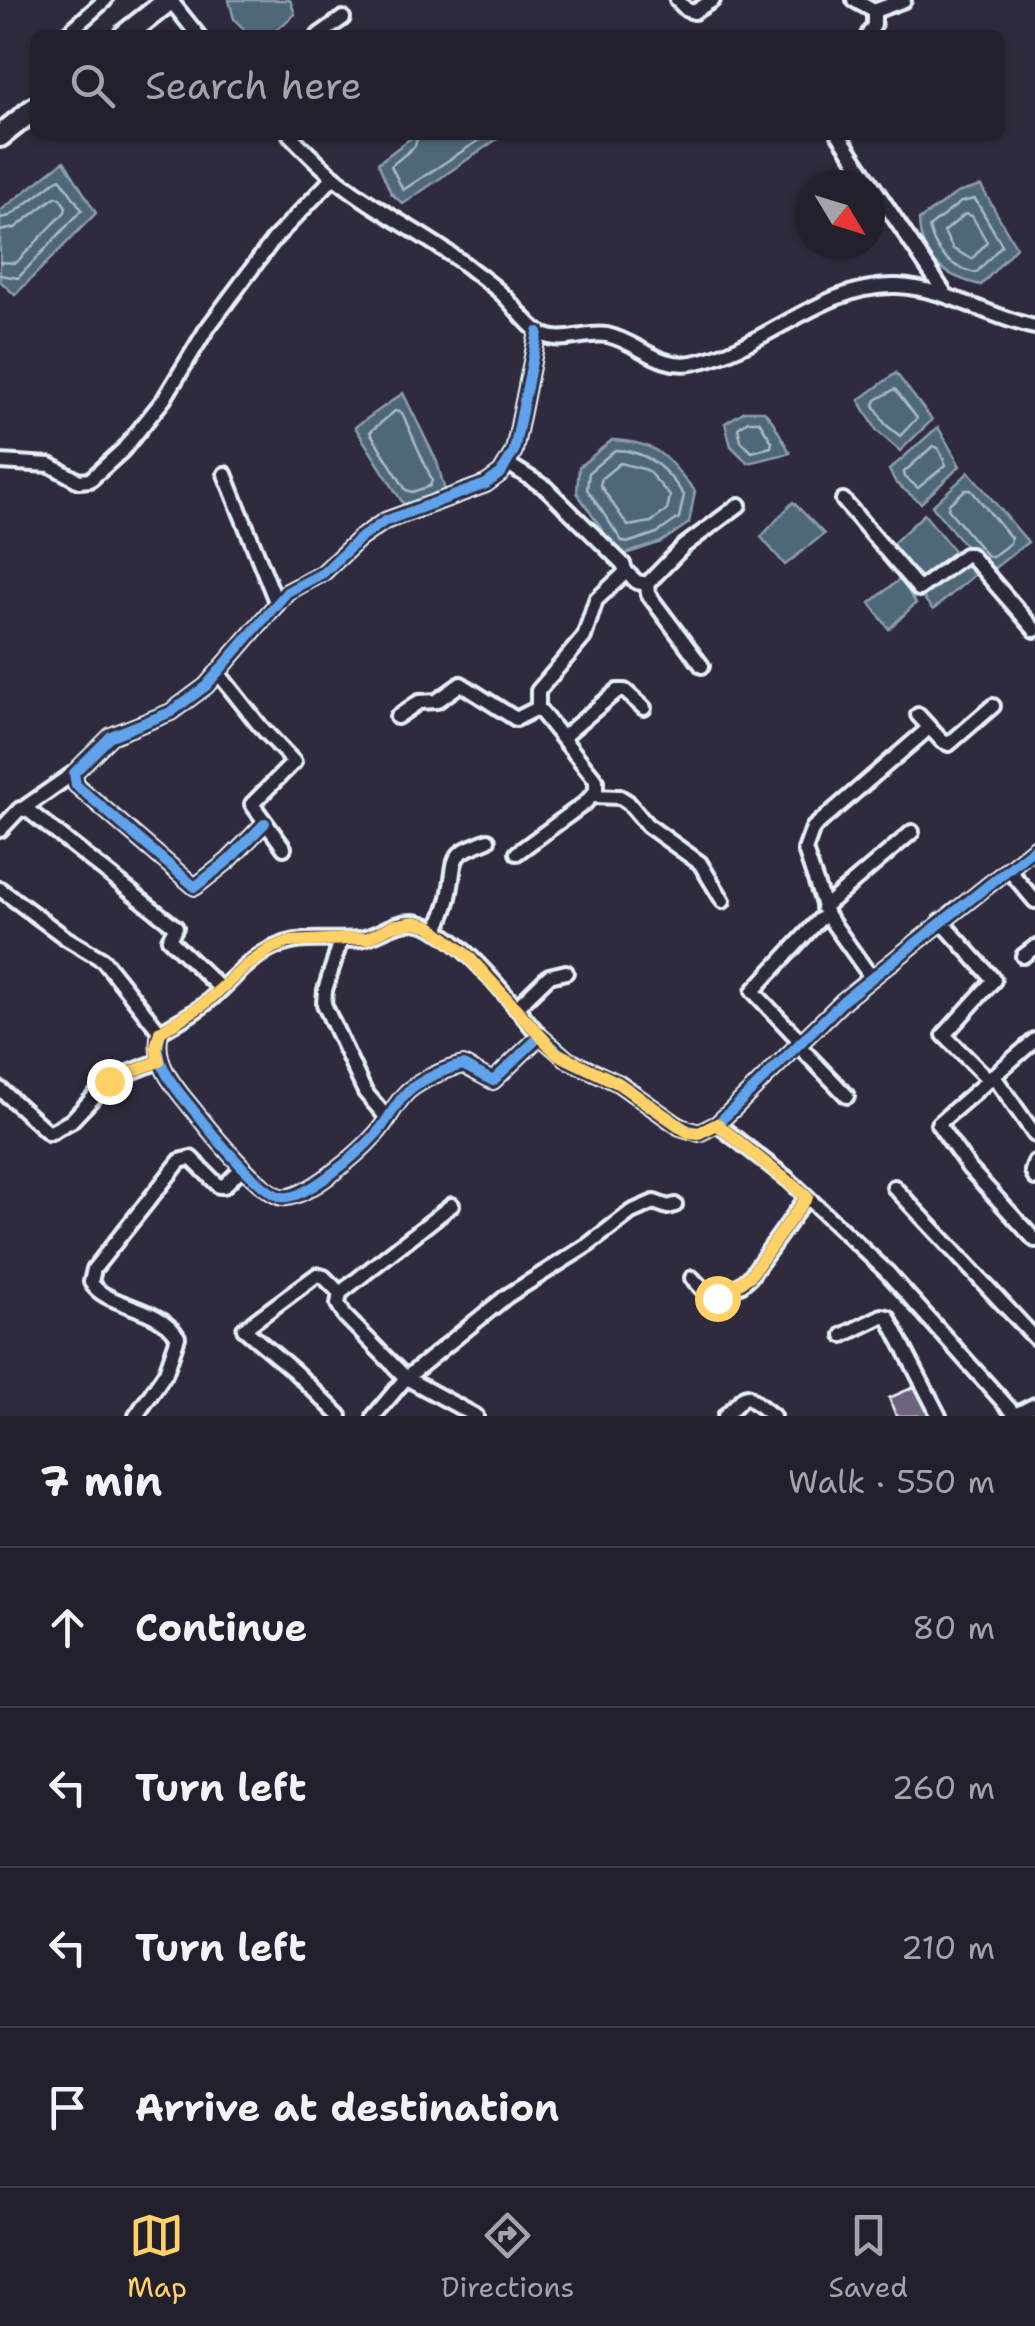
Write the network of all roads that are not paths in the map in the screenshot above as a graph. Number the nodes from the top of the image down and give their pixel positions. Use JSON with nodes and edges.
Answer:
{"nodes":[{"id":1,"x":105,"y":0,"type":"edge"},
{"id":2,"x":169,"y":0,"type":"edge"},
{"id":3,"x":676,"y":0,"type":"edge"},
{"id":4,"x":712,"y":0,"type":"edge"},
{"id":5,"x":854,"y":0,"type":"edge"},
{"id":6,"x":904,"y":0,"type":"edge"},
{"id":7,"x":874,"y":11,"type":"junction"},
{"id":8,"x":343,"y":18,"type":"dead end"},
{"id":9,"x":72,"y":30,"type":"edge"},
{"id":10,"x":132,"y":30,"type":"edge"},
{"id":11,"x":194,"y":30,"type":"edge"},
{"id":12,"x":326,"y":30,"type":"edge"},
{"id":13,"x":871,"y":30,"type":"edge"},
{"id":14,"x":30,"y":112,"type":"edge"},
{"id":15,"x":0,"y":136,"type":"edge"},
{"id":16,"x":295,"y":140,"type":"edge"},
{"id":17,"x":841,"y":140,"type":"edge"},
{"id":18,"x":334,"y":177,"type":"junction"},
{"id":19,"x":947,"y":296,"type":"junction"},
{"id":20,"x":1035,"y":327,"type":"edge"},
{"id":21,"x":538,"y":332,"type":"junction"},
{"id":22,"x":0,"y":462,"type":"edge"},
{"id":23,"x":508,"y":464,"type":"junction"},
{"id":24,"x":225,"y":474,"type":"dead end"},
{"id":25,"x":843,"y":500,"type":"dead end"},
{"id":26,"x":739,"y":506,"type":"dead end"},
{"id":27,"x":626,"y":572,"type":"junction"},
{"id":28,"x":647,"y":584,"type":"junction"},
{"id":29,"x":277,"y":604,"type":"junction"},
{"id":30,"x":1035,"y":630,"type":"edge"},
{"id":31,"x":702,"y":666,"type":"dead end"},
{"id":32,"x":218,"y":674,"type":"junction"},
{"id":33,"x":993,"y":706,"type":"dead end"},
{"id":34,"x":538,"y":708,"type":"junction"},
{"id":35,"x":644,"y":708,"type":"dead end"},
{"id":36,"x":918,"y":715,"type":"dead end"},
{"id":37,"x":397,"y":718,"type":"dead end"},
{"id":38,"x":930,"y":728,"type":"junction"},
{"id":39,"x":563,"y":737,"type":"junction"},
{"id":40,"x":74,"y":772,"type":"junction"},
{"id":41,"x":592,"y":796,"type":"junction"},
{"id":42,"x":24,"y":808,"type":"junction"},
{"id":43,"x":265,"y":823,"type":"junction"},
{"id":44,"x":0,"y":830,"type":"edge"},
{"id":45,"x":912,"y":832,"type":"dead end"},
{"id":46,"x":488,"y":840,"type":"dead end"},
{"id":47,"x":284,"y":848,"type":"dead end"},
{"id":48,"x":1035,"y":848,"type":"edge"},
{"id":49,"x":517,"y":853,"type":"dead end"},
{"id":50,"x":1008,"y":870,"type":"junction"},
{"id":51,"x":0,"y":890,"type":"edge"},
{"id":52,"x":723,"y":901,"type":"dead end"},
{"id":53,"x":1035,"y":901,"type":"edge"},
{"id":54,"x":825,"y":912,"type":"junction"},
{"id":55,"x":941,"y":921,"type":"junction"},
{"id":56,"x":438,"y":931,"type":"junction"},
{"id":57,"x":341,"y":940,"type":"junction"},
{"id":58,"x":1035,"y":947,"type":"edge"},
{"id":59,"x":1023,"y":956,"type":"dead end"},
{"id":60,"x":566,"y":972,"type":"dead end"},
{"id":61,"x":871,"y":977,"type":"junction"},
{"id":62,"x":221,"y":989,"type":"junction"},
{"id":63,"x":516,"y":1008,"type":"junction"},
{"id":64,"x":160,"y":1032,"type":"junction"},
{"id":65,"x":540,"y":1036,"type":"junction"},
{"id":66,"x":1035,"y":1040,"type":"edge"},
{"id":67,"x":801,"y":1044,"type":"junction"},
{"id":68,"x":159,"y":1061,"type":"junction"},
{"id":69,"x":991,"y":1077,"type":"junction"},
{"id":70,"x":0,"y":1089,"type":"edge"},
{"id":71,"x":847,"y":1096,"type":"dead end"},
{"id":72,"x":388,"y":1119,"type":"junction"},
{"id":73,"x":717,"y":1124,"type":"junction"},
{"id":74,"x":1035,"y":1135,"type":"edge"},
{"id":75,"x":1035,"y":1162,"type":"edge"},
{"id":76,"x":243,"y":1166,"type":"junction"},
{"id":77,"x":1035,"y":1178,"type":"edge"},
{"id":78,"x":894,"y":1188,"type":"dead end"},
{"id":79,"x":807,"y":1197,"type":"junction"},
{"id":80,"x":452,"y":1205,"type":"dead end"},
{"id":81,"x":674,"y":1205,"type":"dead end"},
{"id":82,"x":1035,"y":1240,"type":"edge"},
{"id":83,"x":692,"y":1278,"type":"dead end"},
{"id":84,"x":340,"y":1293,"type":"junction"},
{"id":85,"x":843,"y":1334,"type":"dead end"},
{"id":86,"x":1035,"y":1338,"type":"edge"},
{"id":87,"x":406,"y":1378,"type":"junction"},
{"id":88,"x":1035,"y":1405,"type":"edge"},
{"id":89,"x":136,"y":1416,"type":"edge"},
{"id":90,"x":340,"y":1416,"type":"edge"},
{"id":91,"x":374,"y":1416,"type":"edge"},
{"id":92,"x":476,"y":1416,"type":"edge"},
{"id":93,"x":725,"y":1416,"type":"edge"},
{"id":94,"x":773,"y":1416,"type":"edge"},
{"id":95,"x":939,"y":1416,"type":"edge"},
{"id":96,"x":1014,"y":1416,"type":"edge"}],
"edges":[{"from":1,"to":9,"type":"street"},
{"from":2,"to":10,"type":"main road"},
{"from":2,"to":11,"type":"street"},
{"from":3,"to":4,"type":"street"},
{"from":5,"to":7,"type":"street"},
{"from":6,"to":7,"type":"street"},
{"from":7,"to":13,"type":"street"},
{"from":8,"to":12,"type":"street"},
{"from":14,"to":15,"type":"main road"},
{"from":16,"to":18,"type":"street"},
{"from":17,"to":19,"type":"street"},
{"from":18,"to":21,"type":"street"},
{"from":18,"to":22,"type":"street"},
{"from":19,"to":20,"type":"street"},
{"from":19,"to":21,"type":"street"},
{"from":21,"to":23,"type":"street"},
{"from":23,"to":27,"type":"street"},
{"from":23,"to":29,"type":"street"},
{"from":24,"to":29,"type":"street"},
{"from":25,"to":30,"type":"street"},
{"from":26,"to":28,"type":"street"},
{"from":27,"to":28,"type":"street"},
{"from":27,"to":34,"type":"street"},
{"from":28,"to":31,"type":"street"},
{"from":29,"to":32,"type":"street"},
{"from":32,"to":40,"type":"street"},
{"from":32,"to":43,"type":"street"},
{"from":33,"to":38,"type":"street"},
{"from":34,"to":37,"type":"street"},
{"from":34,"to":39,"type":"street"},
{"from":35,"to":39,"type":"street"},
{"from":36,"to":38,"type":"street"},
{"from":38,"to":54,"type":"street"},
{"from":39,"to":41,"type":"street"},
{"from":40,"to":42,"type":"street"},
{"from":40,"to":43,"type":"street"},
{"from":41,"to":49,"type":"street"},
{"from":41,"to":52,"type":"street"},
{"from":42,"to":44,"type":"street"},
{"from":42,"to":62,"type":"street"},
{"from":43,"to":47,"type":"street"},
{"from":45,"to":54,"type":"street"},
{"from":46,"to":56,"type":"street"},
{"from":48,"to":50,"type":"street"},
{"from":50,"to":53,"type":"street"},
{"from":50,"to":55,"type":"street"},
{"from":51,"to":64,"type":"street"},
{"from":54,"to":61,"type":"street"},
{"from":54,"to":67,"type":"street"},
{"from":55,"to":61,"type":"street"},
{"from":55,"to":69,"type":"street"},
{"from":56,"to":57,"type":"street"},
{"from":56,"to":63,"type":"street"},
{"from":57,"to":62,"type":"street"},
{"from":57,"to":72,"type":"street"},
{"from":58,"to":59,"type":"street"},
{"from":60,"to":63,"type":"street"},
{"from":61,"to":67,"type":"street"},
{"from":62,"to":64,"type":"street"},
{"from":63,"to":65,"type":"street"},
{"from":64,"to":68,"type":"street"},
{"from":65,"to":72,"type":"street"},
{"from":65,"to":73,"type":"street"},
{"from":66,"to":69,"type":"street"},
{"from":67,"to":71,"type":"street"},
{"from":67,"to":73,"type":"street"},
{"from":68,"to":70,"type":"street"},
{"from":68,"to":76,"type":"street"},
{"from":69,"to":74,"type":"street"},
{"from":69,"to":82,"type":"street"},
{"from":72,"to":76,"type":"street"},
{"from":73,"to":79,"type":"street"},
{"from":75,"to":77,"type":"street"},
{"from":76,"to":89,"type":"street"},
{"from":78,"to":86,"type":"street"},
{"from":79,"to":83,"type":"street"},
{"from":79,"to":96,"type":"street"},
{"from":80,"to":84,"type":"street"},
{"from":81,"to":87,"type":"street"},
{"from":84,"to":87,"type":"street"},
{"from":84,"to":90,"type":"street"},
{"from":85,"to":95,"type":"street"},
{"from":87,"to":91,"type":"street"},
{"from":87,"to":92,"type":"street"},
{"from":88,"to":96,"type":"street"},
{"from":93,"to":94,"type":"street"}]}
